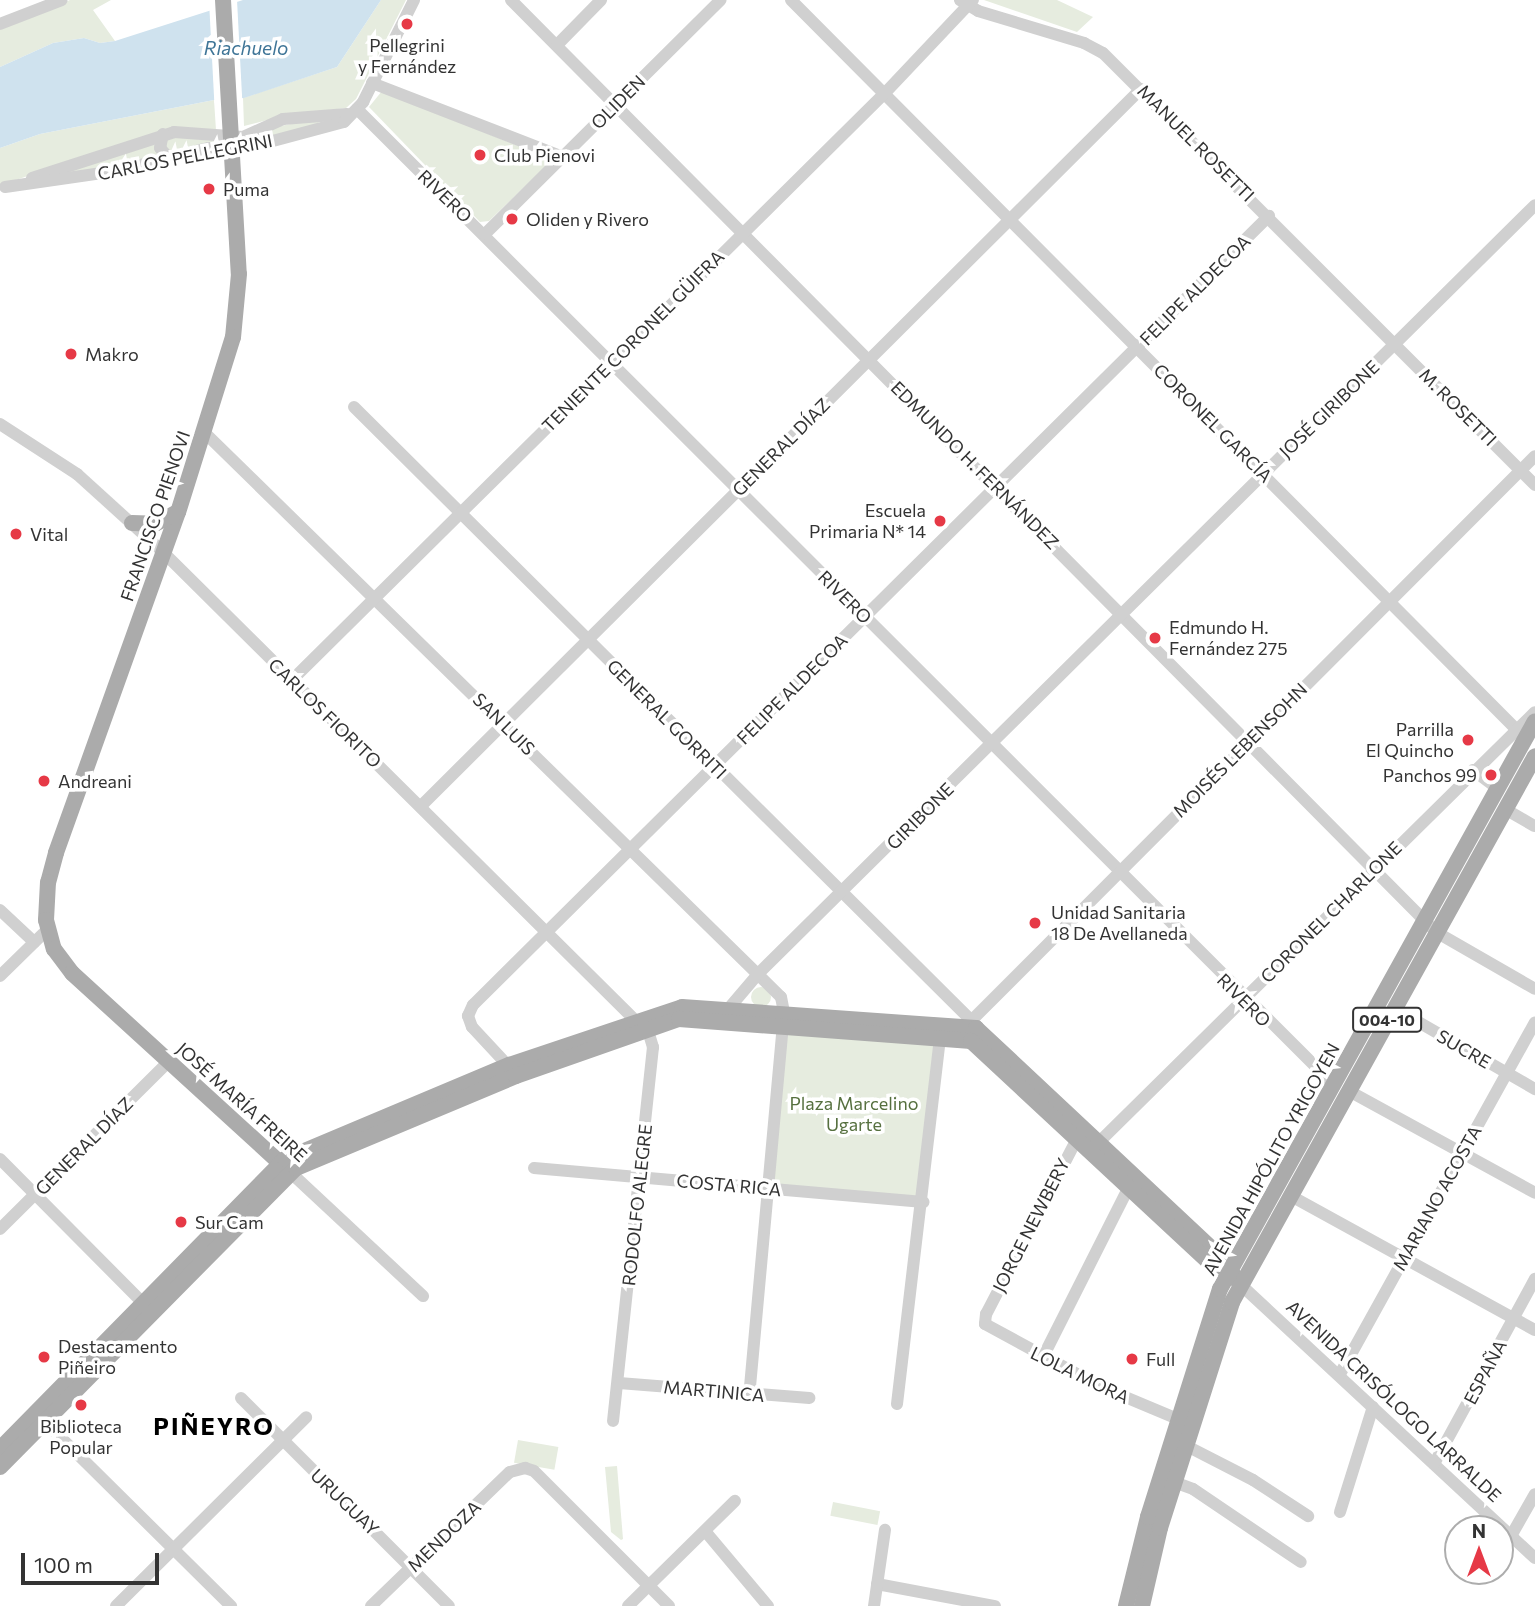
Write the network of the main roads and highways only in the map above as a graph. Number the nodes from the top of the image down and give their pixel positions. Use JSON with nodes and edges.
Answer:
{"nodes":[{"id":1,"x":223,"y":0,"type":"edge"},
{"id":2,"x":178,"y":512,"type":"junction"},
{"id":3,"x":132,"y":523,"type":"road end"},
{"id":4,"x":1535,"y":721,"type":"edge"},
{"id":5,"x":1535,"y":756,"type":"edge"},
{"id":6,"x":1431,"y":926,"type":"junction"},
{"id":7,"x":47,"y":930,"type":"joint"},
{"id":8,"x":783,"y":1019,"type":"junction"},
{"id":9,"x":1341,"y":1088,"type":"junction"},
{"id":10,"x":1080,"y":1133,"type":"junction"},
{"id":11,"x":1094,"y":1146,"type":"junction"},
{"id":12,"x":285,"y":1167,"type":"junction"},
{"id":13,"x":1228,"y":1271,"type":"junction"},
{"id":14,"x":1241,"y":1286,"type":"junction"},
{"id":15,"x":40,"y":1417,"type":"junction"},
{"id":16,"x":1179,"y":1442,"type":"junction"},
{"id":17,"x":0,"y":1449,"type":"edge"},
{"id":18,"x":0,"y":1467,"type":"edge"},
{"id":19,"x":1126,"y":1606,"type":"edge"},
{"id":20,"x":1142,"y":1606,"type":"edge"}],
"edges":[{"from":1,"to":2,"type":"main road","name":"FRANCISCO PIENOVI"},
{"from":2,"to":3,"type":"main road"},
{"from":2,"to":7,"type":"main road","name":"FRANCISCO PIENOVI"},
{"from":4,"to":6,"type":"main road","name":"AVENIDA HIPÓLITO YRIGOYEN","number":"004-10"},
{"from":5,"to":6,"type":"main road","name":"AVENIDA HIPÓLITO YRIGOYEN","number":"004-10"},
{"from":6,"to":9,"type":"main road","name":"AVENIDA HIPÓLITO YRIGOYEN","number":"004-10"},
{"from":6,"to":9,"type":"main road","name":"AVENIDA HIPÓLITO YRIGOYEN","number":"004-10"},
{"from":7,"to":12,"type":"main road","name":"JOSÉ MARÍA FREIRE"},
{"from":8,"to":10,"type":"main road"},
{"from":8,"to":10,"type":"main road"},
{"from":8,"to":12,"type":"main road"},
{"from":9,"to":13,"type":"main road","name":"AVENIDA HIPÓLITO YRIGOYEN","number":"004-10"},
{"from":9,"to":14,"type":"main road","name":"AVENIDA HIPÓLITO YRIGOYEN","number":"004-10"},
{"from":10,"to":11,"type":"main road"},
{"from":11,"to":13,"type":"main road"},
{"from":11,"to":13,"type":"main road"},
{"from":12,"to":15,"type":"main road"},
{"from":13,"to":14,"type":"main road","name":"AVENIDA CRISÓLOGO LARRALDE"},
{"from":13,"to":16,"type":"main road","name":"AVENIDA HIPÓLITO YRIGOYEN","number":"004-10"},
{"from":14,"to":16,"type":"main road","name":"AVENIDA HIPÓLITO YRIGOYEN","number":"004-10"},
{"from":15,"to":17,"type":"main road"},
{"from":15,"to":18,"type":"main road"},
{"from":16,"to":19,"type":"main road","name":"AVENIDA HIPÓLITO YRIGOYEN","number":"004-10"},
{"from":16,"to":20,"type":"main road","name":"AVENIDA HIPÓLITO YRIGOYEN","number":"004-10"}]}
